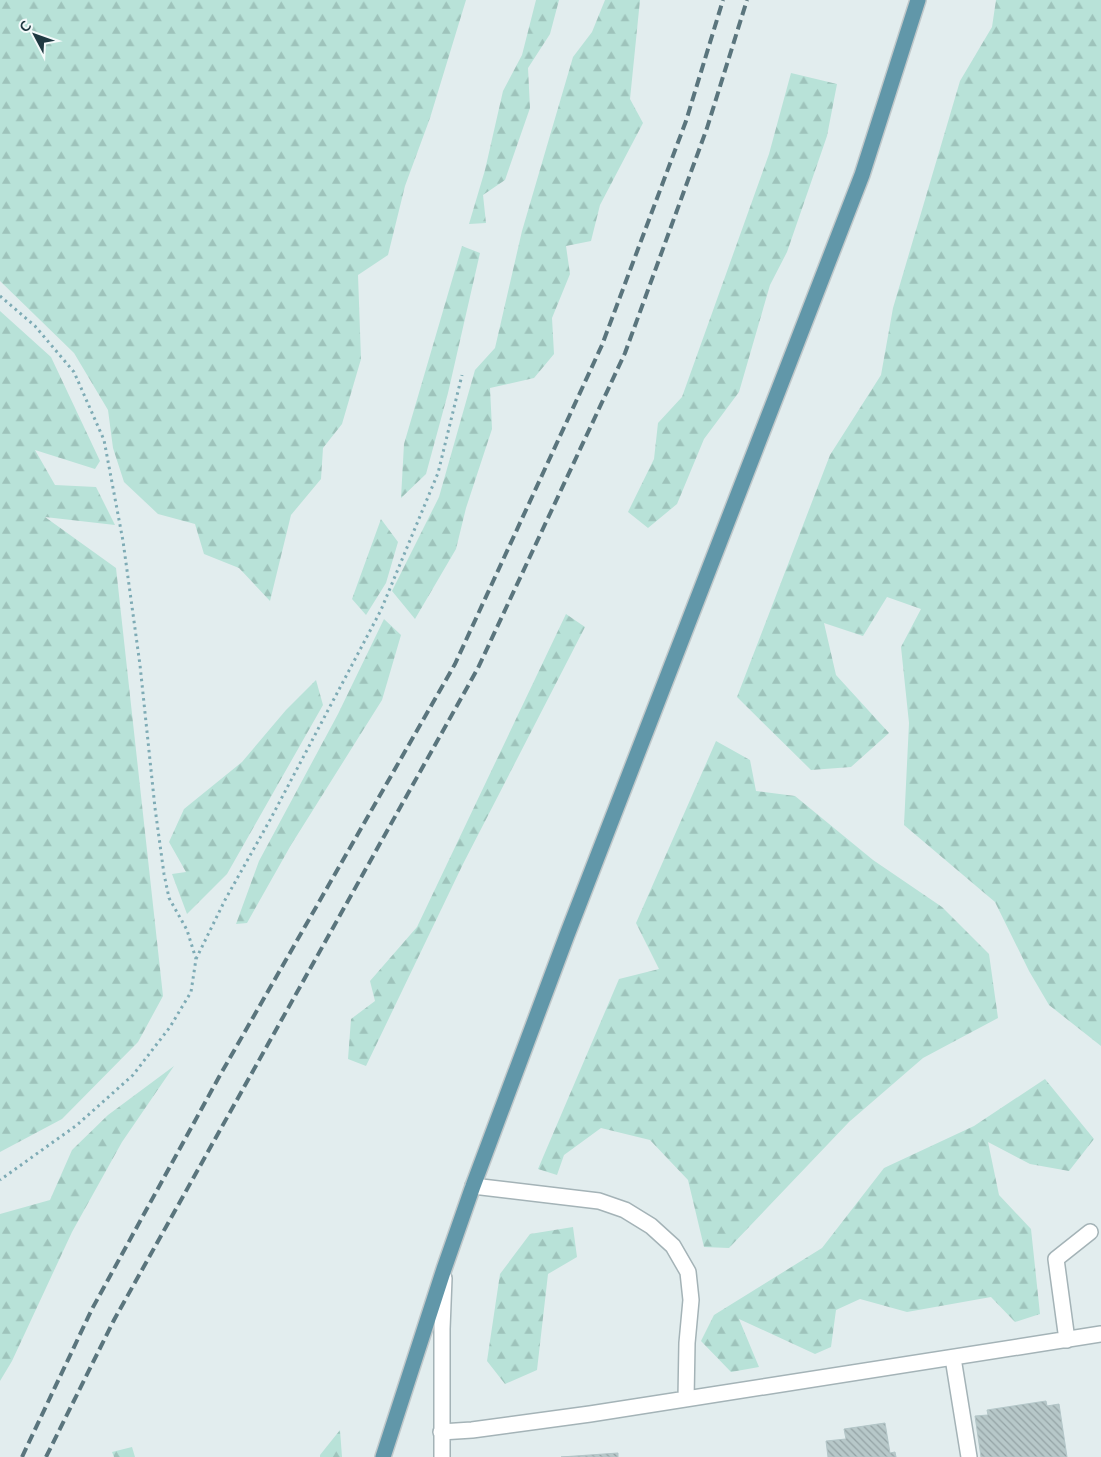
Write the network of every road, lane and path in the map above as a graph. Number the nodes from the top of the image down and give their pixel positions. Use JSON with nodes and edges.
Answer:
{"nodes":[{"id":1,"x":918,"y":0,"type":"edge"},
{"id":2,"x":0,"y":296,"type":"edge"},
{"id":3,"x":462,"y":375,"type":"dead end"},
{"id":4,"x":196,"y":959,"type":"junction"},
{"id":5,"x":0,"y":1180,"type":"edge"},
{"id":6,"x":473,"y":1186,"type":"junction"},
{"id":7,"x":1090,"y":1232,"type":"dead end"},
{"id":8,"x":444,"y":1269,"type":"junction"},
{"id":9,"x":1101,"y":1334,"type":"edge"},
{"id":10,"x":1067,"y":1340,"type":"junction"},
{"id":11,"x":953,"y":1358,"type":"junction"},
{"id":12,"x":686,"y":1399,"type":"junction"},
{"id":13,"x":441,"y":1432,"type":"junction"},
{"id":14,"x":383,"y":1457,"type":"edge"},
{"id":15,"x":442,"y":1457,"type":"edge"},
{"id":16,"x":969,"y":1457,"type":"edge"}],
"edges":[{"from":1,"to":6,"type":"main road"},
{"from":2,"to":4,"type":"path"},
{"from":3,"to":4,"type":"path"},
{"from":4,"to":5,"type":"path"},
{"from":6,"to":8,"type":"main road"},
{"from":6,"to":12,"type":"street"},
{"from":7,"to":10,"type":"street"},
{"from":8,"to":13,"type":"street"},
{"from":8,"to":14,"type":"main road"},
{"from":9,"to":10,"type":"street"},
{"from":10,"to":11,"type":"street"},
{"from":11,"to":12,"type":"street"},
{"from":11,"to":16,"type":"street"},
{"from":12,"to":13,"type":"street"},
{"from":13,"to":15,"type":"street"}]}
